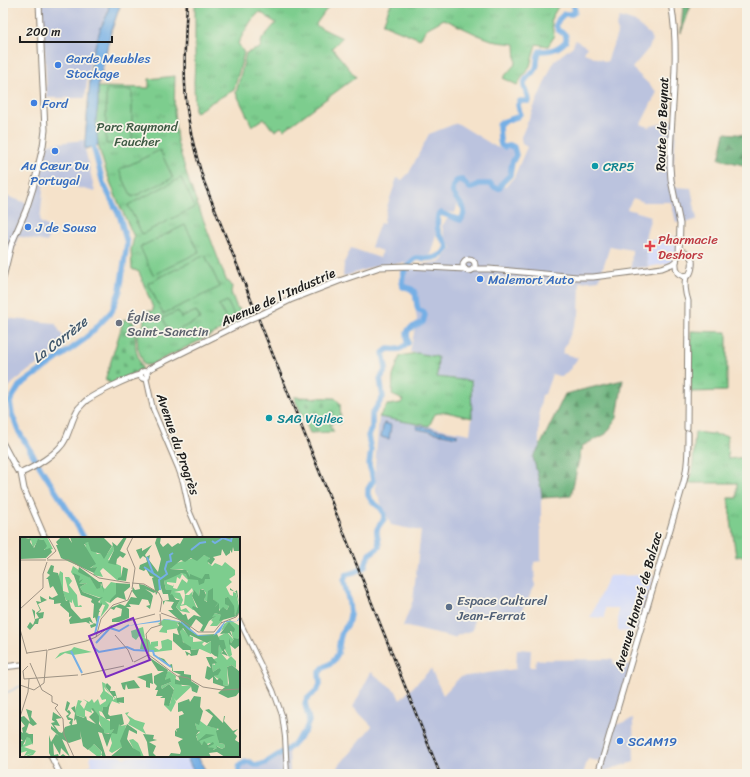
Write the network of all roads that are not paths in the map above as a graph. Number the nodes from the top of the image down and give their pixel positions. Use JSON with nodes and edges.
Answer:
{"nodes":[{"id":1,"x":39,"y":3,"type":"edge"},
{"id":2,"x":670,"y":3,"type":"edge"},
{"id":3,"x":680,"y":224,"type":"junction"},
{"id":4,"x":687,"y":253,"type":"junction"},
{"id":5,"x":679,"y":254,"type":"junction"},
{"id":6,"x":676,"y":261,"type":"junction"},
{"id":7,"x":474,"y":262,"type":"junction"},
{"id":8,"x":464,"y":266,"type":"junction"},
{"id":9,"x":662,"y":268,"type":"junction"},
{"id":10,"x":473,"y":269,"type":"junction"},
{"id":11,"x":489,"y":269,"type":"junction"},
{"id":12,"x":681,"y":274,"type":"junction"},
{"id":13,"x":3,"y":278,"type":"edge"},
{"id":14,"x":146,"y":375,"type":"junction"},
{"id":15,"x":3,"y":444,"type":"edge"},
{"id":16,"x":23,"y":472,"type":"junction"},
{"id":17,"x":45,"y":537,"type":"edge"},
{"id":18,"x":201,"y":537,"type":"edge"},
{"id":19,"x":240,"y":622,"type":"edge"},
{"id":20,"x":20,"y":665,"type":"edge"},
{"id":21,"x":3,"y":667,"type":"edge"},
{"id":22,"x":50,"y":757,"type":"edge"},
{"id":23,"x":59,"y":774,"type":"edge"},
{"id":24,"x":286,"y":774,"type":"edge"},
{"id":25,"x":598,"y":774,"type":"edge"}],
"edges":[{"from":1,"to":13,"type":"main road"},
{"from":2,"to":3,"type":"main road","name":"Route de Beynat"},
{"from":3,"to":4,"type":"main road"},
{"from":3,"to":5,"type":"main road","name":"Route de Beynat"},
{"from":4,"to":5,"type":"main road"},
{"from":4,"to":12,"type":"main road"},
{"from":5,"to":6,"type":"main road"},
{"from":6,"to":9,"type":"main road"},
{"from":6,"to":12,"type":"main road"},
{"from":7,"to":8,"type":"main road"},
{"from":7,"to":10,"type":"main road"},
{"from":7,"to":11,"type":"main road"},
{"from":8,"to":10,"type":"main road"},
{"from":8,"to":14,"type":"main road","name":"Avenue de l'Industrie","bridge":true},
{"from":9,"to":11,"type":"main road"},
{"from":9,"to":12,"type":"main road"},
{"from":10,"to":11,"type":"main road"},
{"from":12,"to":25,"type":"main road","name":"Avenue Honoré de Balzac"},
{"from":14,"to":16,"type":"main road","name":"Avenue de l'Industrie"},
{"from":14,"to":18,"type":"street","name":"Avenue du Progrès"},
{"from":15,"to":16,"type":"main road"},
{"from":16,"to":17,"type":"main road"},
{"from":19,"to":24,"type":"street"},
{"from":20,"to":21,"type":"main road"},
{"from":22,"to":23,"type":"main road"}]}
